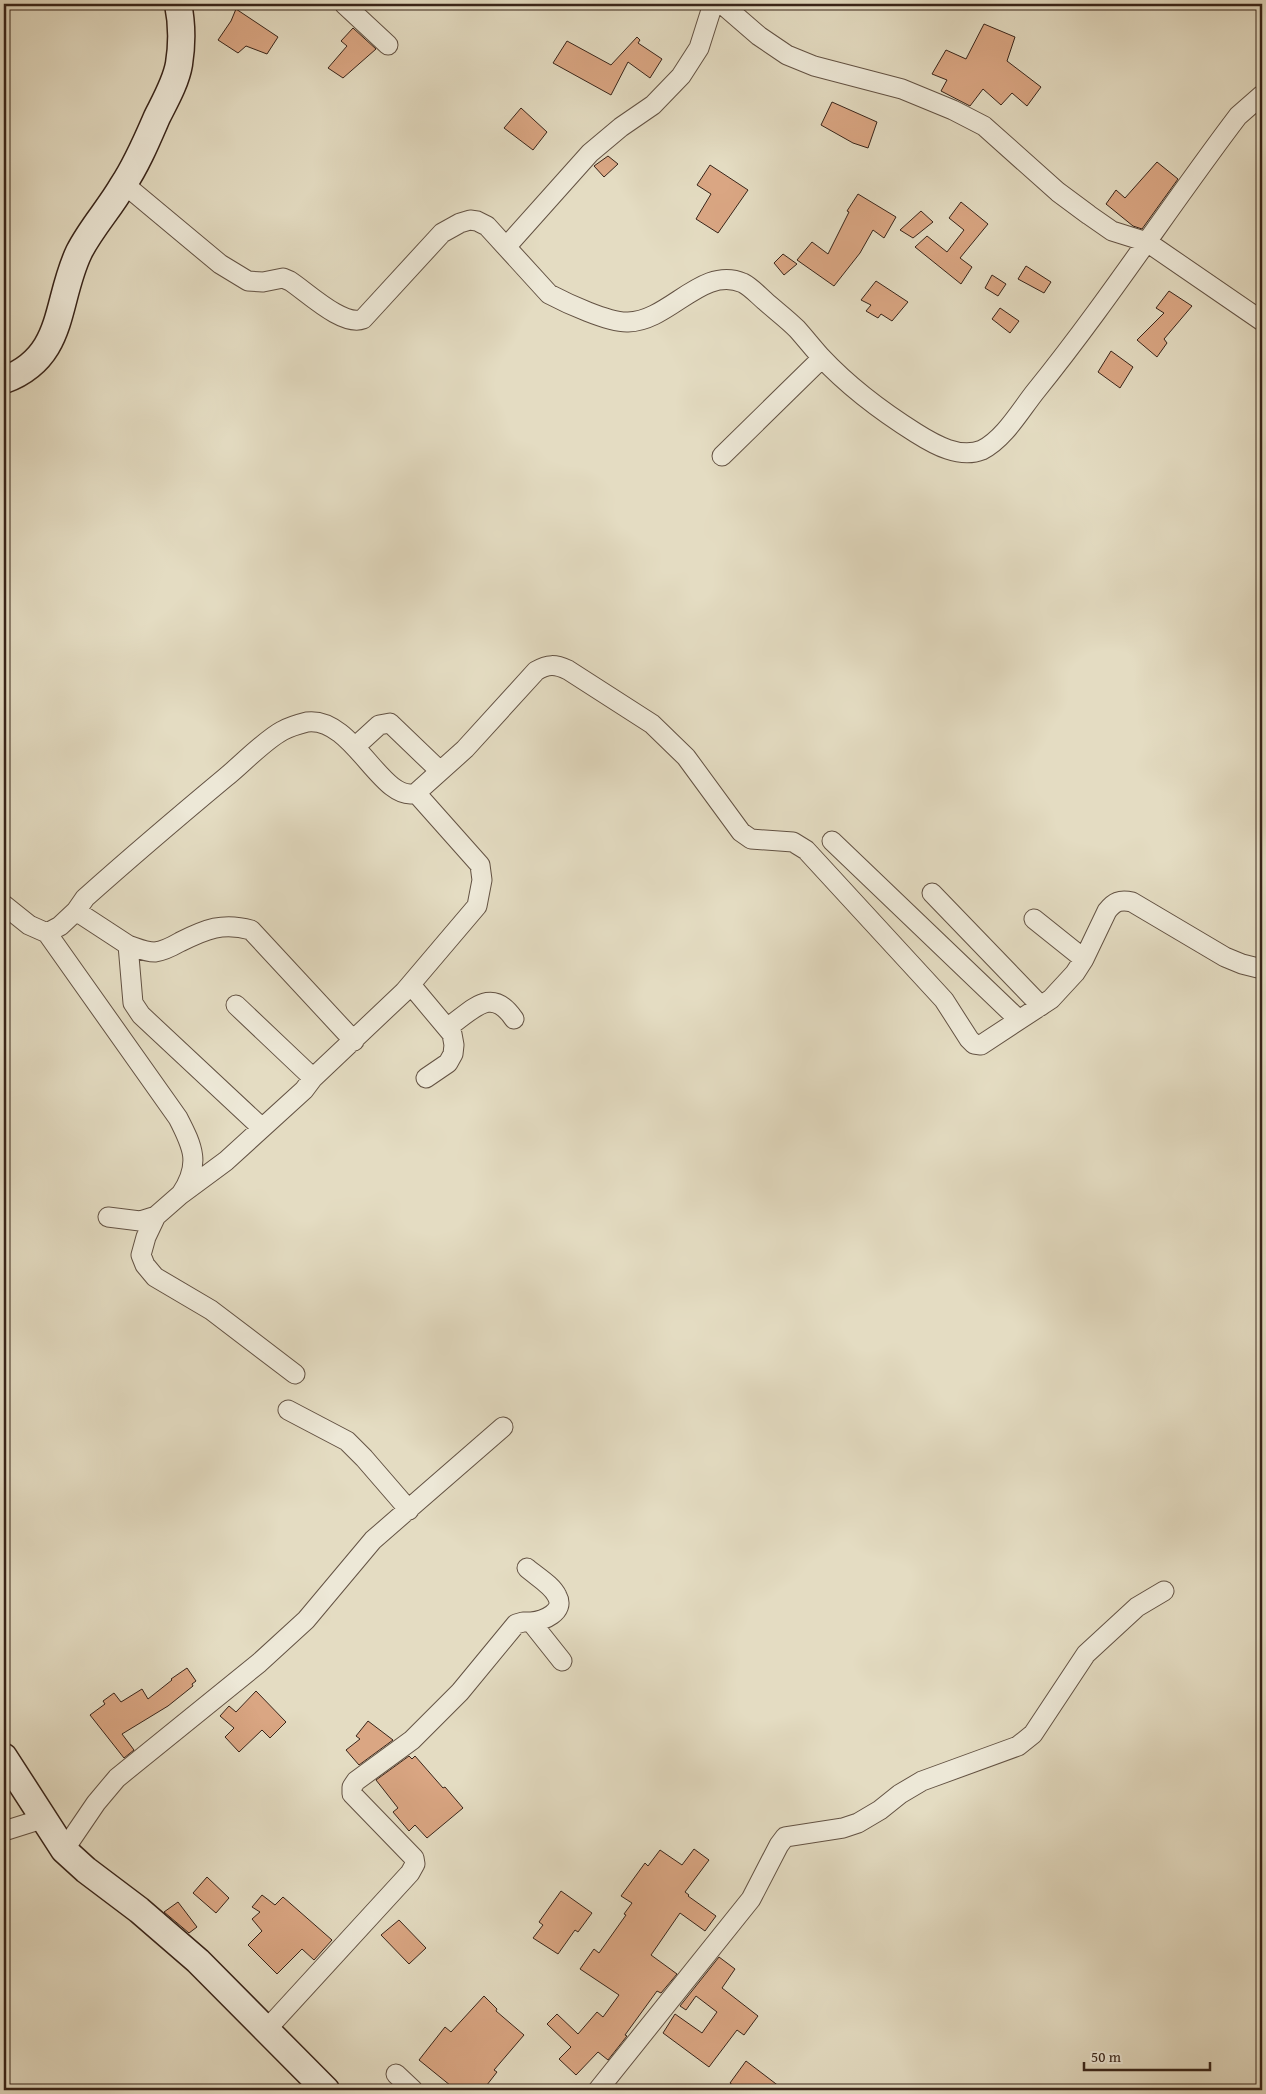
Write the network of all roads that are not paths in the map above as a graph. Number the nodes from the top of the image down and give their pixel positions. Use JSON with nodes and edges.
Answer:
{"nodes":[{"id":1,"x":178,"y":4,"type":"edge"},
{"id":2,"x":344,"y":4,"type":"edge"},
{"id":3,"x":713,"y":4,"type":"edge"},
{"id":4,"x":722,"y":4,"type":"edge"},
{"id":5,"x":388,"y":45,"type":"dead end"},
{"id":6,"x":1262,"y":95,"type":"edge"},
{"id":7,"x":124,"y":184,"type":"junction"},
{"id":8,"x":1147,"y":242,"type":"junction"},
{"id":9,"x":507,"y":246,"type":"junction"},
{"id":10,"x":1262,"y":321,"type":"edge"},
{"id":11,"x":822,"y":358,"type":"junction"},
{"id":12,"x":4,"y":380,"type":"edge"},
{"id":13,"x":722,"y":456,"type":"dead end"},
{"id":14,"x":356,"y":746,"type":"junction"},
{"id":15,"x":440,"y":771,"type":"junction"},
{"id":16,"x":416,"y":793,"type":"junction"},
{"id":17,"x":832,"y":841,"type":"dead end"},
{"id":18,"x":932,"y":893,"type":"dead end"},
{"id":19,"x":76,"y":911,"type":"junction"},
{"id":20,"x":7,"y":915,"type":"edge"},
{"id":21,"x":1034,"y":920,"type":"dead end"},
{"id":22,"x":47,"y":933,"type":"junction"},
{"id":23,"x":128,"y":945,"type":"junction"},
{"id":24,"x":1084,"y":959,"type":"junction"},
{"id":25,"x":1262,"y":968,"type":"edge"},
{"id":26,"x":410,"y":985,"type":"junction"},
{"id":27,"x":236,"y":1005,"type":"dead end"},
{"id":28,"x":1041,"y":1006,"type":"junction"},
{"id":29,"x":514,"y":1019,"type":"dead end"},
{"id":30,"x":1019,"y":1020,"type":"junction"},
{"id":31,"x":447,"y":1028,"type":"junction"},
{"id":32,"x":354,"y":1041,"type":"junction"},
{"id":33,"x":314,"y":1078,"type":"junction"},
{"id":34,"x":426,"y":1078,"type":"dead end"},
{"id":35,"x":262,"y":1128,"type":"junction"},
{"id":36,"x":180,"y":1194,"type":"junction"},
{"id":37,"x":108,"y":1216,"type":"dead end"},
{"id":38,"x":156,"y":1216,"type":"junction"},
{"id":39,"x":296,"y":1374,"type":"dead end"},
{"id":40,"x":288,"y":1410,"type":"dead end"},
{"id":41,"x":503,"y":1427,"type":"dead end"},
{"id":42,"x":409,"y":1510,"type":"junction"},
{"id":43,"x":527,"y":1568,"type":"dead end"},
{"id":44,"x":1164,"y":1590,"type":"dead end"},
{"id":45,"x":531,"y":1622,"type":"junction"},
{"id":46,"x":562,"y":1661,"type":"dead end"},
{"id":47,"x":4,"y":1757,"type":"edge"},
{"id":48,"x":42,"y":1819,"type":"junction"},
{"id":49,"x":4,"y":1831,"type":"edge"},
{"id":50,"x":64,"y":1850,"type":"junction"},
{"id":51,"x":266,"y":2030,"type":"junction"},
{"id":52,"x":396,"y":2074,"type":"dead end"},
{"id":53,"x":326,"y":2090,"type":"edge"},
{"id":54,"x":413,"y":2090,"type":"edge"},
{"id":55,"x":598,"y":2090,"type":"edge"}],
"edges":[{"from":1,"to":7,"type":"street"},
{"from":2,"to":5,"type":"street"},
{"from":3,"to":9,"type":"street"},
{"from":4,"to":8,"type":"street"},
{"from":6,"to":8,"type":"street"},
{"from":7,"to":9,"type":"street"},
{"from":7,"to":12,"type":"street"},
{"from":8,"to":10,"type":"street"},
{"from":8,"to":11,"type":"street"},
{"from":9,"to":11,"type":"street"},
{"from":11,"to":13,"type":"street"},
{"from":14,"to":15,"type":"street"},
{"from":14,"to":16,"type":"street"},
{"from":14,"to":19,"type":"street"},
{"from":15,"to":16,"type":"street"},
{"from":15,"to":30,"type":"street"},
{"from":16,"to":26,"type":"street"},
{"from":17,"to":30,"type":"street"},
{"from":18,"to":28,"type":"street"},
{"from":19,"to":22,"type":"street"},
{"from":19,"to":23,"type":"street"},
{"from":20,"to":22,"type":"street"},
{"from":21,"to":24,"type":"street"},
{"from":22,"to":36,"type":"street"},
{"from":23,"to":32,"type":"street"},
{"from":23,"to":35,"type":"street"},
{"from":24,"to":25,"type":"street"},
{"from":24,"to":28,"type":"street"},
{"from":26,"to":31,"type":"street"},
{"from":26,"to":32,"type":"street"},
{"from":27,"to":33,"type":"street"},
{"from":28,"to":30,"type":"street"},
{"from":29,"to":31,"type":"street"},
{"from":31,"to":34,"type":"street"},
{"from":32,"to":33,"type":"street"},
{"from":33,"to":35,"type":"street"},
{"from":35,"to":36,"type":"street"},
{"from":36,"to":38,"type":"street"},
{"from":37,"to":38,"type":"street"},
{"from":38,"to":39,"type":"street"},
{"from":40,"to":42,"type":"street"},
{"from":41,"to":42,"type":"street"},
{"from":42,"to":50,"type":"street"},
{"from":43,"to":45,"type":"street"},
{"from":44,"to":55,"type":"street"},
{"from":45,"to":46,"type":"street"},
{"from":45,"to":51,"type":"street"},
{"from":47,"to":48,"type":"street"},
{"from":48,"to":49,"type":"street"},
{"from":48,"to":50,"type":"street"},
{"from":50,"to":51,"type":"street"},
{"from":51,"to":53,"type":"street"},
{"from":52,"to":54,"type":"street"}]}
